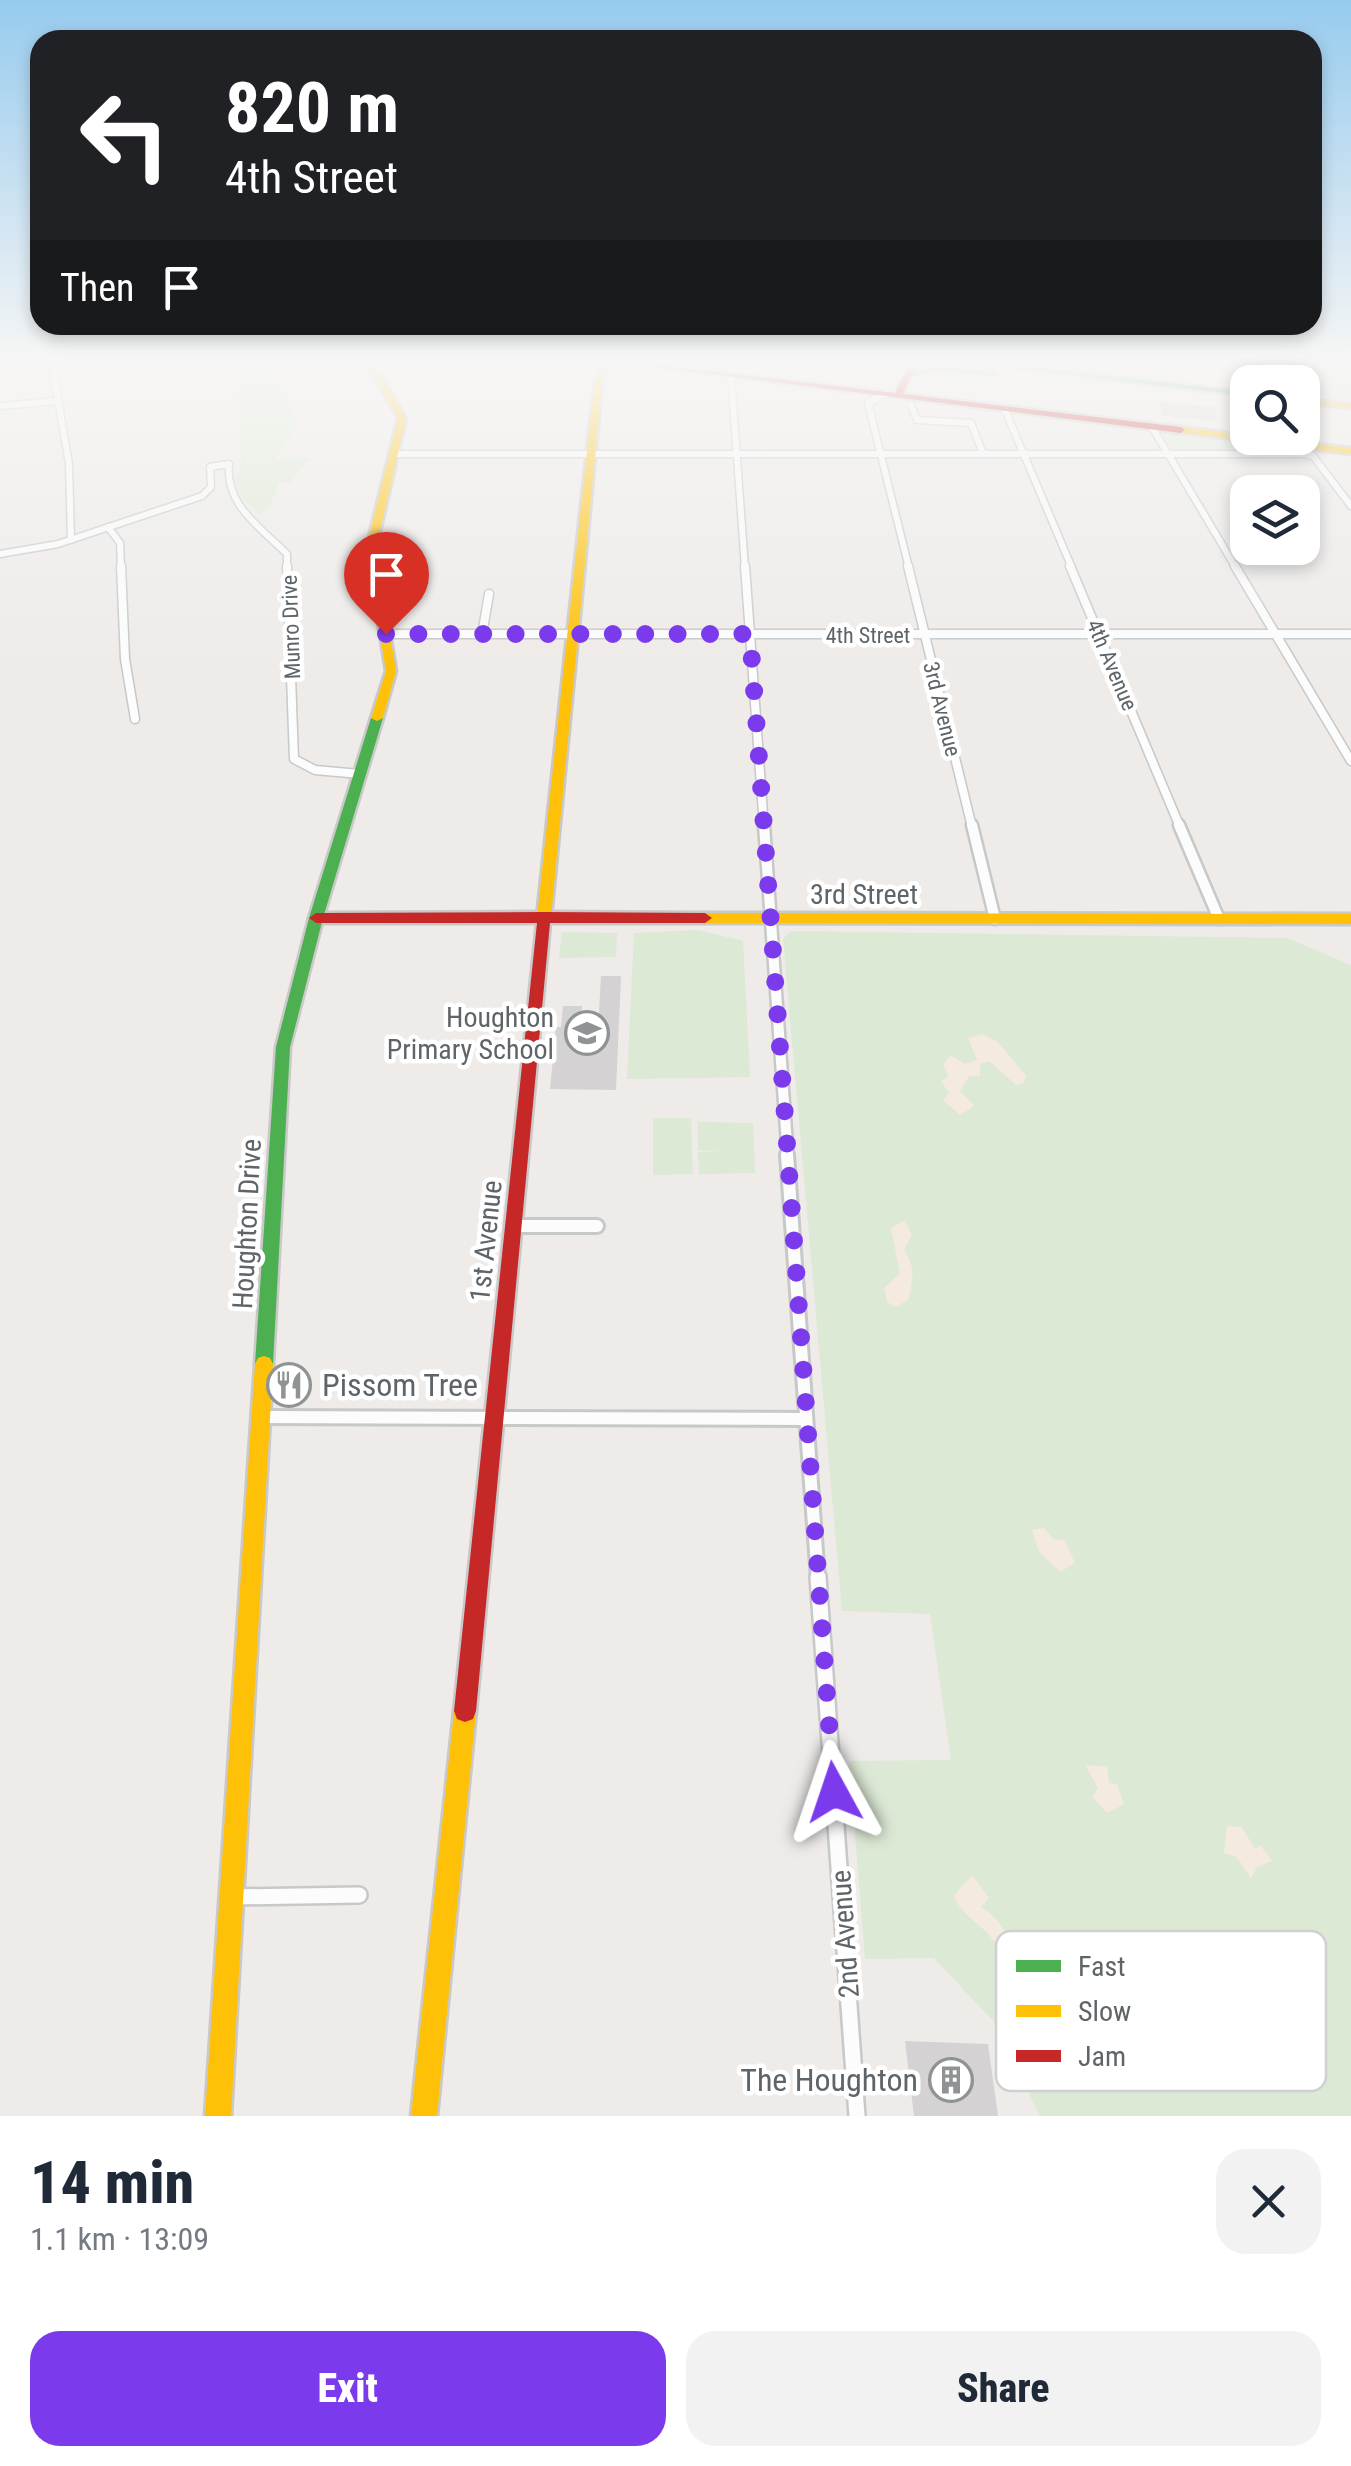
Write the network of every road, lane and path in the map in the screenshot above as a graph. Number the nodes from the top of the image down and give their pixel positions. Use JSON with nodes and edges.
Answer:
{"nodes":[{"id":1,"x":69,"y":463,"type":"edge"},
{"id":2,"x":391,"y":463,"type":"edge"},
{"id":3,"x":590,"y":463,"type":"edge"},
{"id":4,"x":736,"y":463,"type":"edge"},
{"id":5,"x":881,"y":463,"type":"edge"},
{"id":6,"x":1027,"y":463,"type":"edge"},
{"id":7,"x":1173,"y":463,"type":"edge"},
{"id":8,"x":1319,"y":463,"type":"edge"},
{"id":9,"x":1351,"y":506,"type":"edge"},
{"id":10,"x":108,"y":528,"type":"junction"},
{"id":11,"x":71,"y":540,"type":"junction"},
{"id":12,"x":0,"y":554,"type":"edge"},
{"id":13,"x":489,"y":594,"type":"dead end"},
{"id":14,"x":386,"y":634,"type":"junction"},
{"id":15,"x":482,"y":634,"type":"junction"},
{"id":16,"x":750,"y":634,"type":"junction"},
{"id":17,"x":1099,"y":634,"type":"junction"},
{"id":18,"x":1275,"y":634,"type":"junction"},
{"id":19,"x":1351,"y":634,"type":"edge"},
{"id":20,"x":573,"y":635,"type":"junction"},
{"id":21,"x":924,"y":635,"type":"junction"},
{"id":22,"x":135,"y":719,"type":"dead end"},
{"id":23,"x":1351,"y":761,"type":"edge"},
{"id":24,"x":360,"y":774,"type":"junction"},
{"id":25,"x":325,"y":890,"type":"junction"},
{"id":26,"x":316,"y":918,"type":"junction"},
{"id":27,"x":360,"y":919,"type":"junction"},
{"id":28,"x":544,"y":919,"type":"junction"},
{"id":29,"x":770,"y":919,"type":"junction"},
{"id":30,"x":994,"y":919,"type":"junction"},
{"id":31,"x":1219,"y":919,"type":"junction"},
{"id":32,"x":1351,"y":919,"type":"edge"},
{"id":33,"x":514,"y":1226,"type":"junction"},
{"id":34,"x":597,"y":1226,"type":"dead end"},
{"id":35,"x":260,"y":1417,"type":"junction"},
{"id":36,"x":493,"y":1418,"type":"junction"},
{"id":37,"x":806,"y":1419,"type":"junction"},
{"id":38,"x":359,"y":1895,"type":"dead end"},
{"id":39,"x":231,"y":1897,"type":"junction"},
{"id":40,"x":218,"y":2116,"type":"edge"},
{"id":41,"x":424,"y":2116,"type":"edge"},
{"id":42,"x":857,"y":2116,"type":"edge"}],
"edges":[{"from":1,"to":11,"type":"street"},
{"from":2,"to":14,"type":"main road","name":"Houghton Drive"},
{"from":3,"to":20,"type":"main road","name":"1st Avenue"},
{"from":4,"to":16,"type":"street","name":"2nd Avenue"},
{"from":5,"to":21,"type":"street","name":"3rd Avenue"},
{"from":6,"to":17,"type":"street","name":"4th Avenue"},
{"from":7,"to":18,"type":"street"},
{"from":8,"to":9,"type":"street"},
{"from":10,"to":11,"type":"street","name":"Munro Drive"},
{"from":10,"to":22,"type":"street"},
{"from":10,"to":24,"type":"street","name":"Munro Drive"},
{"from":11,"to":12,"type":"street","name":"Munro Drive"},
{"from":13,"to":15,"type":"street"},
{"from":14,"to":15,"type":"street","name":"4th Street"},
{"from":14,"to":24,"type":"main road","name":"Houghton Drive"},
{"from":15,"to":20,"type":"street","name":"4th Street"},
{"from":16,"to":20,"type":"street","name":"4th Street"},
{"from":16,"to":21,"type":"street","name":"4th Street"},
{"from":16,"to":29,"type":"street","name":"2nd Avenue"},
{"from":17,"to":18,"type":"street","name":"4th Street"},
{"from":17,"to":21,"type":"street","name":"4th Street"},
{"from":17,"to":31,"type":"street","name":"4th Avenue"},
{"from":18,"to":19,"type":"street","name":"4th Street"},
{"from":18,"to":23,"type":"street"},
{"from":20,"to":28,"type":"main road","name":"1st Avenue"},
{"from":21,"to":30,"type":"street","name":"3rd Avenue"},
{"from":24,"to":25,"type":"main road","name":"Houghton Drive"},
{"from":25,"to":26,"type":"main road","name":"Houghton Drive"},
{"from":25,"to":27,"type":"main road"},
{"from":26,"to":27,"type":"main road","name":"3rd Street"},
{"from":26,"to":35,"type":"main road","name":"Houghton Drive"},
{"from":27,"to":28,"type":"main road","name":"3rd Street"},
{"from":28,"to":29,"type":"main road","name":"3rd Street"},
{"from":28,"to":33,"type":"main road","name":"1st Avenue"},
{"from":29,"to":30,"type":"main road","name":"3rd Street"},
{"from":29,"to":37,"type":"street","name":"2nd Avenue"},
{"from":30,"to":31,"type":"main road","name":"3rd Street"},
{"from":31,"to":32,"type":"main road","name":"3rd Street"},
{"from":33,"to":34,"type":"street"},
{"from":33,"to":36,"type":"main road","name":"1st Avenue"},
{"from":35,"to":36,"type":"street"},
{"from":35,"to":39,"type":"main road","name":"Houghton Drive"},
{"from":36,"to":37,"type":"street"},
{"from":36,"to":41,"type":"main road","name":"1st Avenue"},
{"from":37,"to":42,"type":"street","name":"2nd Avenue"},
{"from":38,"to":39,"type":"street"},
{"from":39,"to":40,"type":"main road","name":"Houghton Drive"}]}
